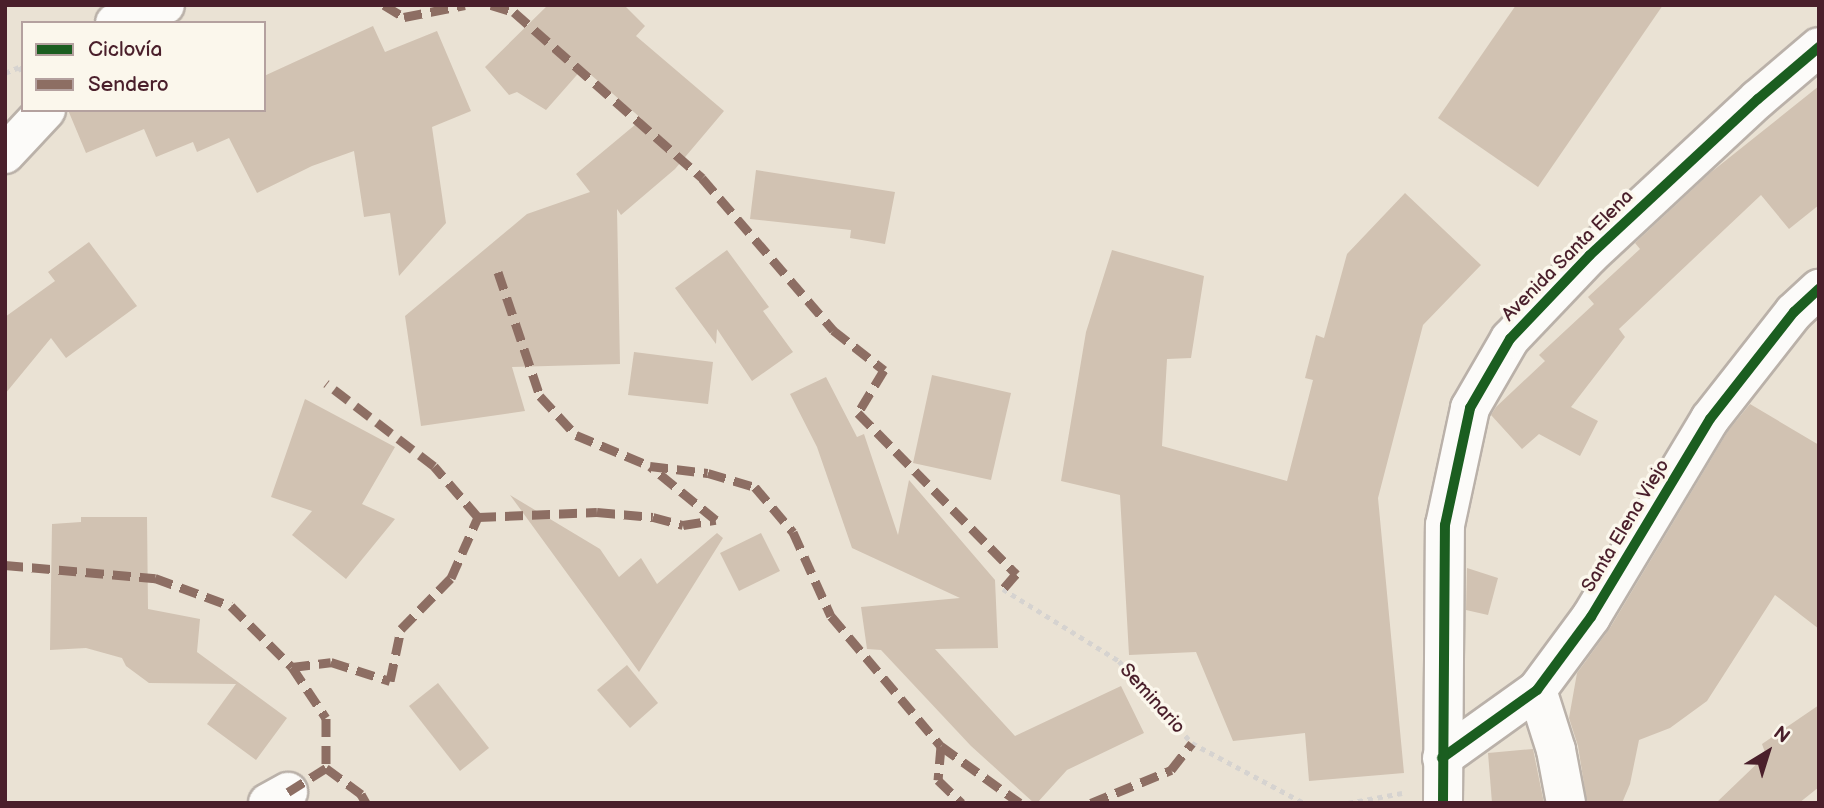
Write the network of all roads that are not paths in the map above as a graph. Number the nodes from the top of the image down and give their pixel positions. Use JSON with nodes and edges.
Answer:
{"nodes":[{"id":1,"x":96,"y":5,"type":"edge"},
{"id":2,"x":165,"y":5,"type":"edge"},
{"id":3,"x":107,"y":21,"type":"edge"},
{"id":4,"x":121,"y":21,"type":"edge"},
{"id":5,"x":1819,"y":47,"type":"edge"},
{"id":6,"x":44,"y":112,"type":"edge"},
{"id":7,"x":5,"y":154,"type":"edge"},
{"id":8,"x":1819,"y":289,"type":"edge"},
{"id":9,"x":1537,"y":690,"type":"junction"},
{"id":10,"x":1442,"y":782,"type":"edge"},
{"id":11,"x":1566,"y":803,"type":"edge"}],
"edges":[{"from":1,"to":3,"type":"street"},
{"from":2,"to":4,"type":"street"},
{"from":5,"to":10,"type":"street","name":"Avenida Santa Elena"},
{"from":6,"to":7,"type":"street"},
{"from":8,"to":9,"type":"street","name":"Santa Elena Viejo"},
{"from":9,"to":10,"type":"street","name":"Santa Elena Viejo"},
{"from":9,"to":11,"type":"street"}]}
